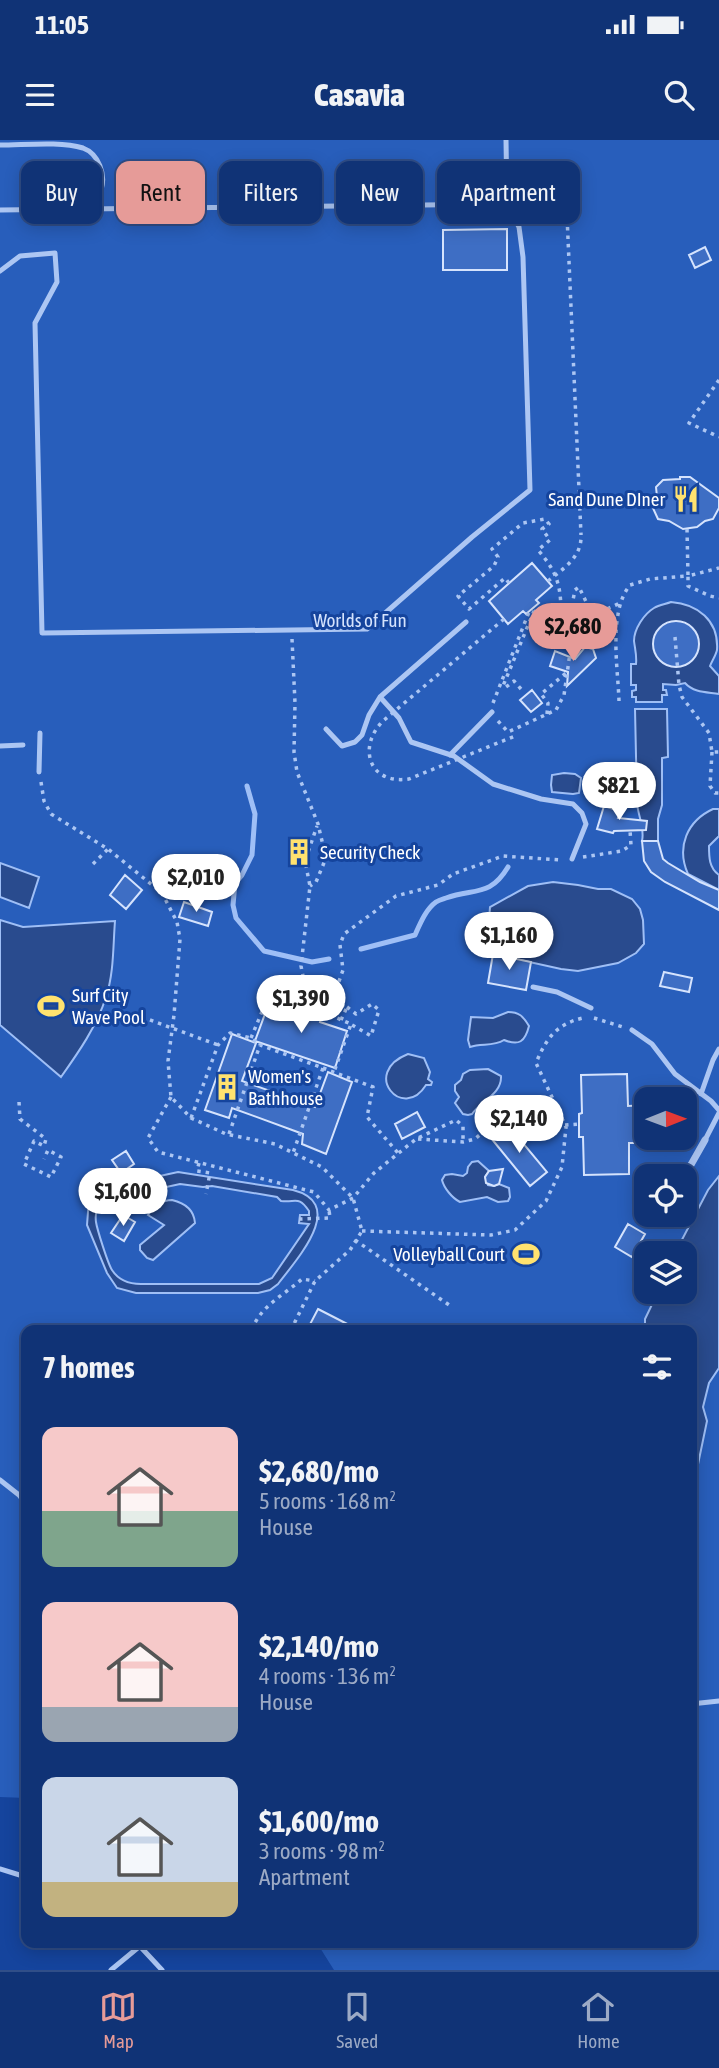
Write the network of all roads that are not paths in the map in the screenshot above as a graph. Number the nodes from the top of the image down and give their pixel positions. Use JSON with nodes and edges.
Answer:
{"nodes":[{"id":1,"x":506,"y":140,"type":"edge"},
{"id":2,"x":0,"y":145,"type":"edge"},
{"id":3,"x":97,"y":161,"type":"edge"},
{"id":4,"x":506,"y":161,"type":"edge"},
{"id":5,"x":437,"y":205,"type":"edge"},
{"id":6,"x":102,"y":209,"type":"edge"},
{"id":7,"x":0,"y":210,"type":"edge"},
{"id":8,"x":21,"y":210,"type":"edge"},
{"id":9,"x":517,"y":224,"type":"edge"},
{"id":10,"x":0,"y":271,"type":"edge"},
{"id":11,"x":466,"y":622,"type":"dead end"},
{"id":12,"x":380,"y":697,"type":"junction"},
{"id":13,"x":492,"y":712,"type":"road end"},
{"id":14,"x":326,"y":729,"type":"dead end"},
{"id":15,"x":40,"y":733,"type":"dead end"},
{"id":16,"x":23,"y":745,"type":"dead end"},
{"id":17,"x":0,"y":746,"type":"edge"},
{"id":18,"x":450,"y":755,"type":"junction"},
{"id":19,"x":39,"y":772,"type":"road end"},
{"id":20,"x":572,"y":859,"type":"dead end"},
{"id":21,"x":533,"y":987,"type":"dead end"},
{"id":22,"x":591,"y":1008,"type":"dead end"},
{"id":23,"x":632,"y":1030,"type":"road end"},
{"id":24,"x":719,"y":1049,"type":"edge"},
{"id":25,"x":701,"y":1094,"type":"junction"},
{"id":26,"x":719,"y":1112,"type":"edge"},
{"id":27,"x":705,"y":1140,"type":"joint"},
{"id":28,"x":691,"y":1164,"type":"edge"},
{"id":29,"x":0,"y":1480,"type":"edge"},
{"id":30,"x":21,"y":1497,"type":"edge"},
{"id":31,"x":719,"y":1701,"type":"edge"},
{"id":32,"x":697,"y":1703,"type":"edge"},
{"id":33,"x":0,"y":1870,"type":"edge"},
{"id":34,"x":21,"y":1876,"type":"edge"},
{"id":35,"x":134,"y":1948,"type":"edge"},
{"id":36,"x":142,"y":1948,"type":"edge"},
{"id":37,"x":111,"y":1970,"type":"edge"},
{"id":38,"x":162,"y":1970,"type":"edge"}],
"edges":[{"from":1,"to":4,"type":"lane"},
{"from":2,"to":3,"type":"lane"},
{"from":5,"to":6,"type":"lane"},
{"from":7,"to":8,"type":"lane"},
{"from":9,"to":10,"type":"lane"},
{"from":11,"to":12,"type":"lane"},
{"from":12,"to":14,"type":"lane"},
{"from":12,"to":18,"type":"lane"},
{"from":13,"to":18,"type":"lane"},
{"from":15,"to":19,"type":"lane"},
{"from":16,"to":17,"type":"lane"},
{"from":18,"to":20,"type":"lane"},
{"from":21,"to":22,"type":"lane"},
{"from":23,"to":25,"type":"lane"},
{"from":24,"to":25,"type":"lane"},
{"from":25,"to":26,"type":"lane"},
{"from":26,"to":27,"type":"lane"},
{"from":27,"to":28,"type":"street"},
{"from":29,"to":30,"type":"lane"},
{"from":31,"to":32,"type":"lane"},
{"from":33,"to":34,"type":"lane"},
{"from":35,"to":37,"type":"lane"},
{"from":36,"to":38,"type":"lane"}]}
